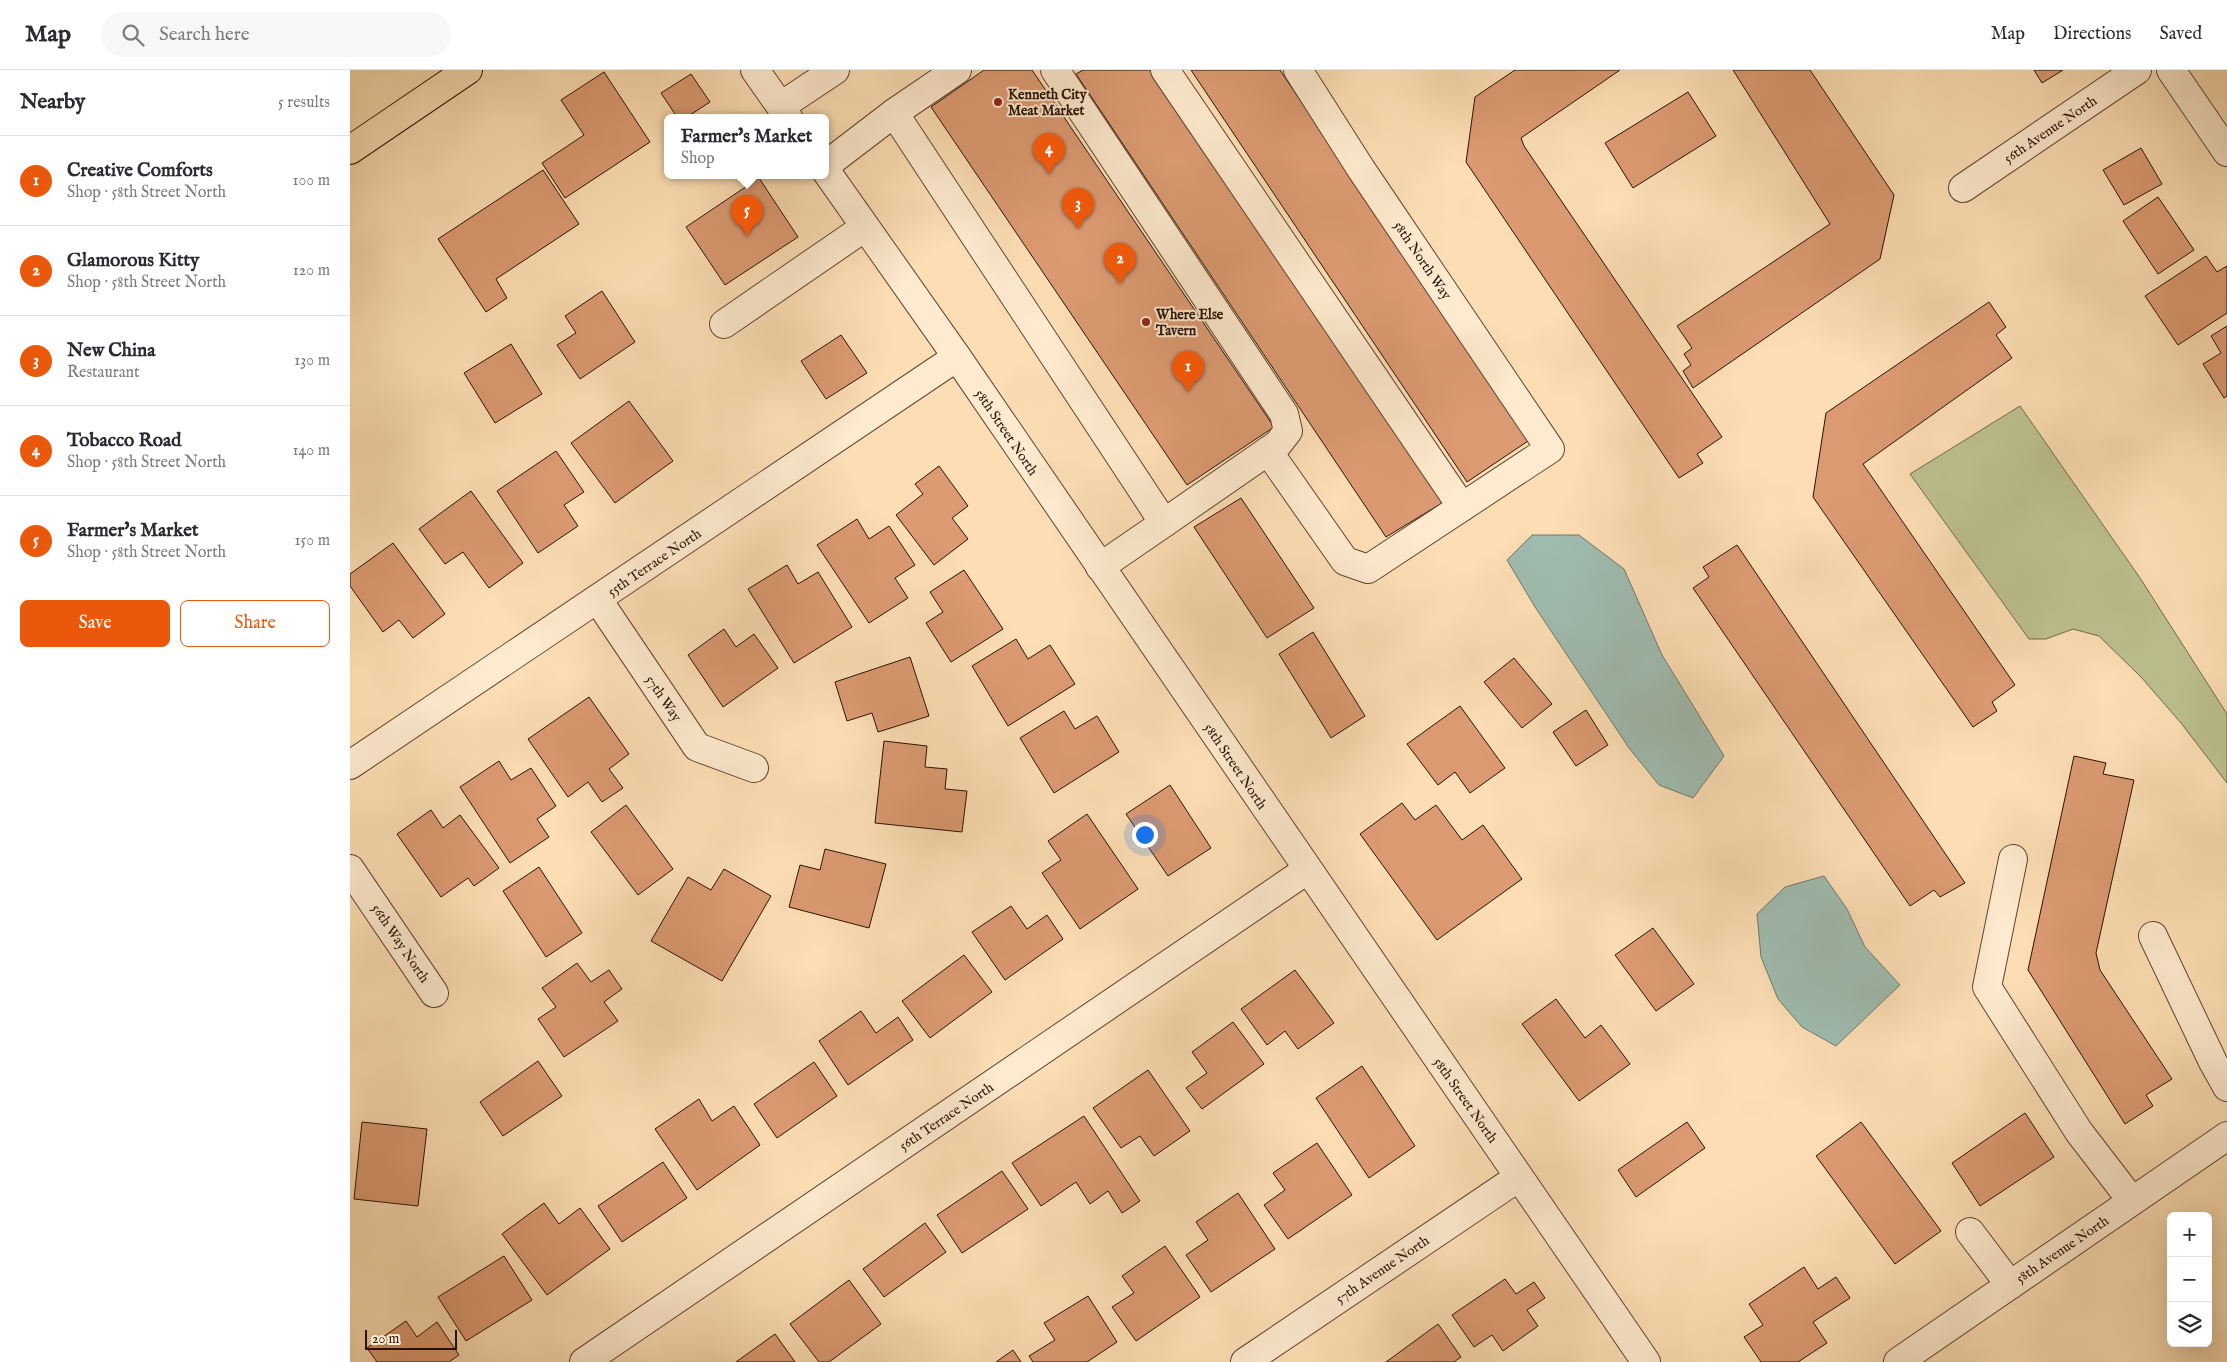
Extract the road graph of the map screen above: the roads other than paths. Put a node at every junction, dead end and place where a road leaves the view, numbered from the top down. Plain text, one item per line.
1 (468, 70) edge
2 (755, 70) edge
3 (835, 70) edge
4 (958, 70) edge
5 (1055, 70) edge
6 (1165, 70) edge
7 (1298, 70) edge
8 (2137, 70) edge
9 (2172, 70) edge
10 (784, 112) edge
11 (894, 113) junction
12 (350, 150) edge
13 (2227, 152) edge
14 (829, 163) edge
15 (829, 175) edge
16 (1963, 188) dead end
17 (865, 227) junction
18 (724, 324) dead end
19 (957, 358) junction
20 (1268, 451) junction
21 (1462, 507) junction
22 (1164, 523) junction
23 (1100, 567) junction
24 (598, 600) junction
25 (350, 765) edge
26 (754, 768) dead end
27 (2013, 859) dead end
28 (350, 869) edge
29 (1307, 870) junction
30 (2152, 936) dead end
31 (434, 993) dead end
32 (2227, 1087) edge
33 (2227, 1136) edge
34 (1519, 1177) junction
35 (2132, 1201) junction
36 (1970, 1232) dead end
37 (2010, 1285) junction
38 (584, 1362) edge
39 (1245, 1362) edge
40 (1646, 1362) edge
41 (1898, 1362) edge

1 - 12 main road
2 - 10 street
3 - 10 street
4 - 11 street
5 - 20 street
6 - 21 street
7 - 21 street, 58th North Way
8 - 16 street, 56th Avenue North
9 - 13 street
11 - 14 street
11 - 22 street
15 - 17 street, 58th Street North
17 - 18 street
17 - 19 street, 58th Street North
19 - 23 street, 58th Street North
19 - 24 street, 55th Terrace North
20 - 21 street
20 - 22 street
22 - 23 street
23 - 29 street, 58th Street North
24 - 25 street, 55th Terrace North
24 - 26 street, 57th Way
27 - 35 street
28 - 31 street, 56th Way North
29 - 34 street, 58th Street North
29 - 38 street, 56th Terrace North
30 - 32 street
33 - 35 street, 58th Avenue North
34 - 39 street, 57th Avenue North
34 - 40 street, 58th Street North
35 - 37 street, 58th Avenue North
36 - 37 street
37 - 41 street, 58th Avenue North

